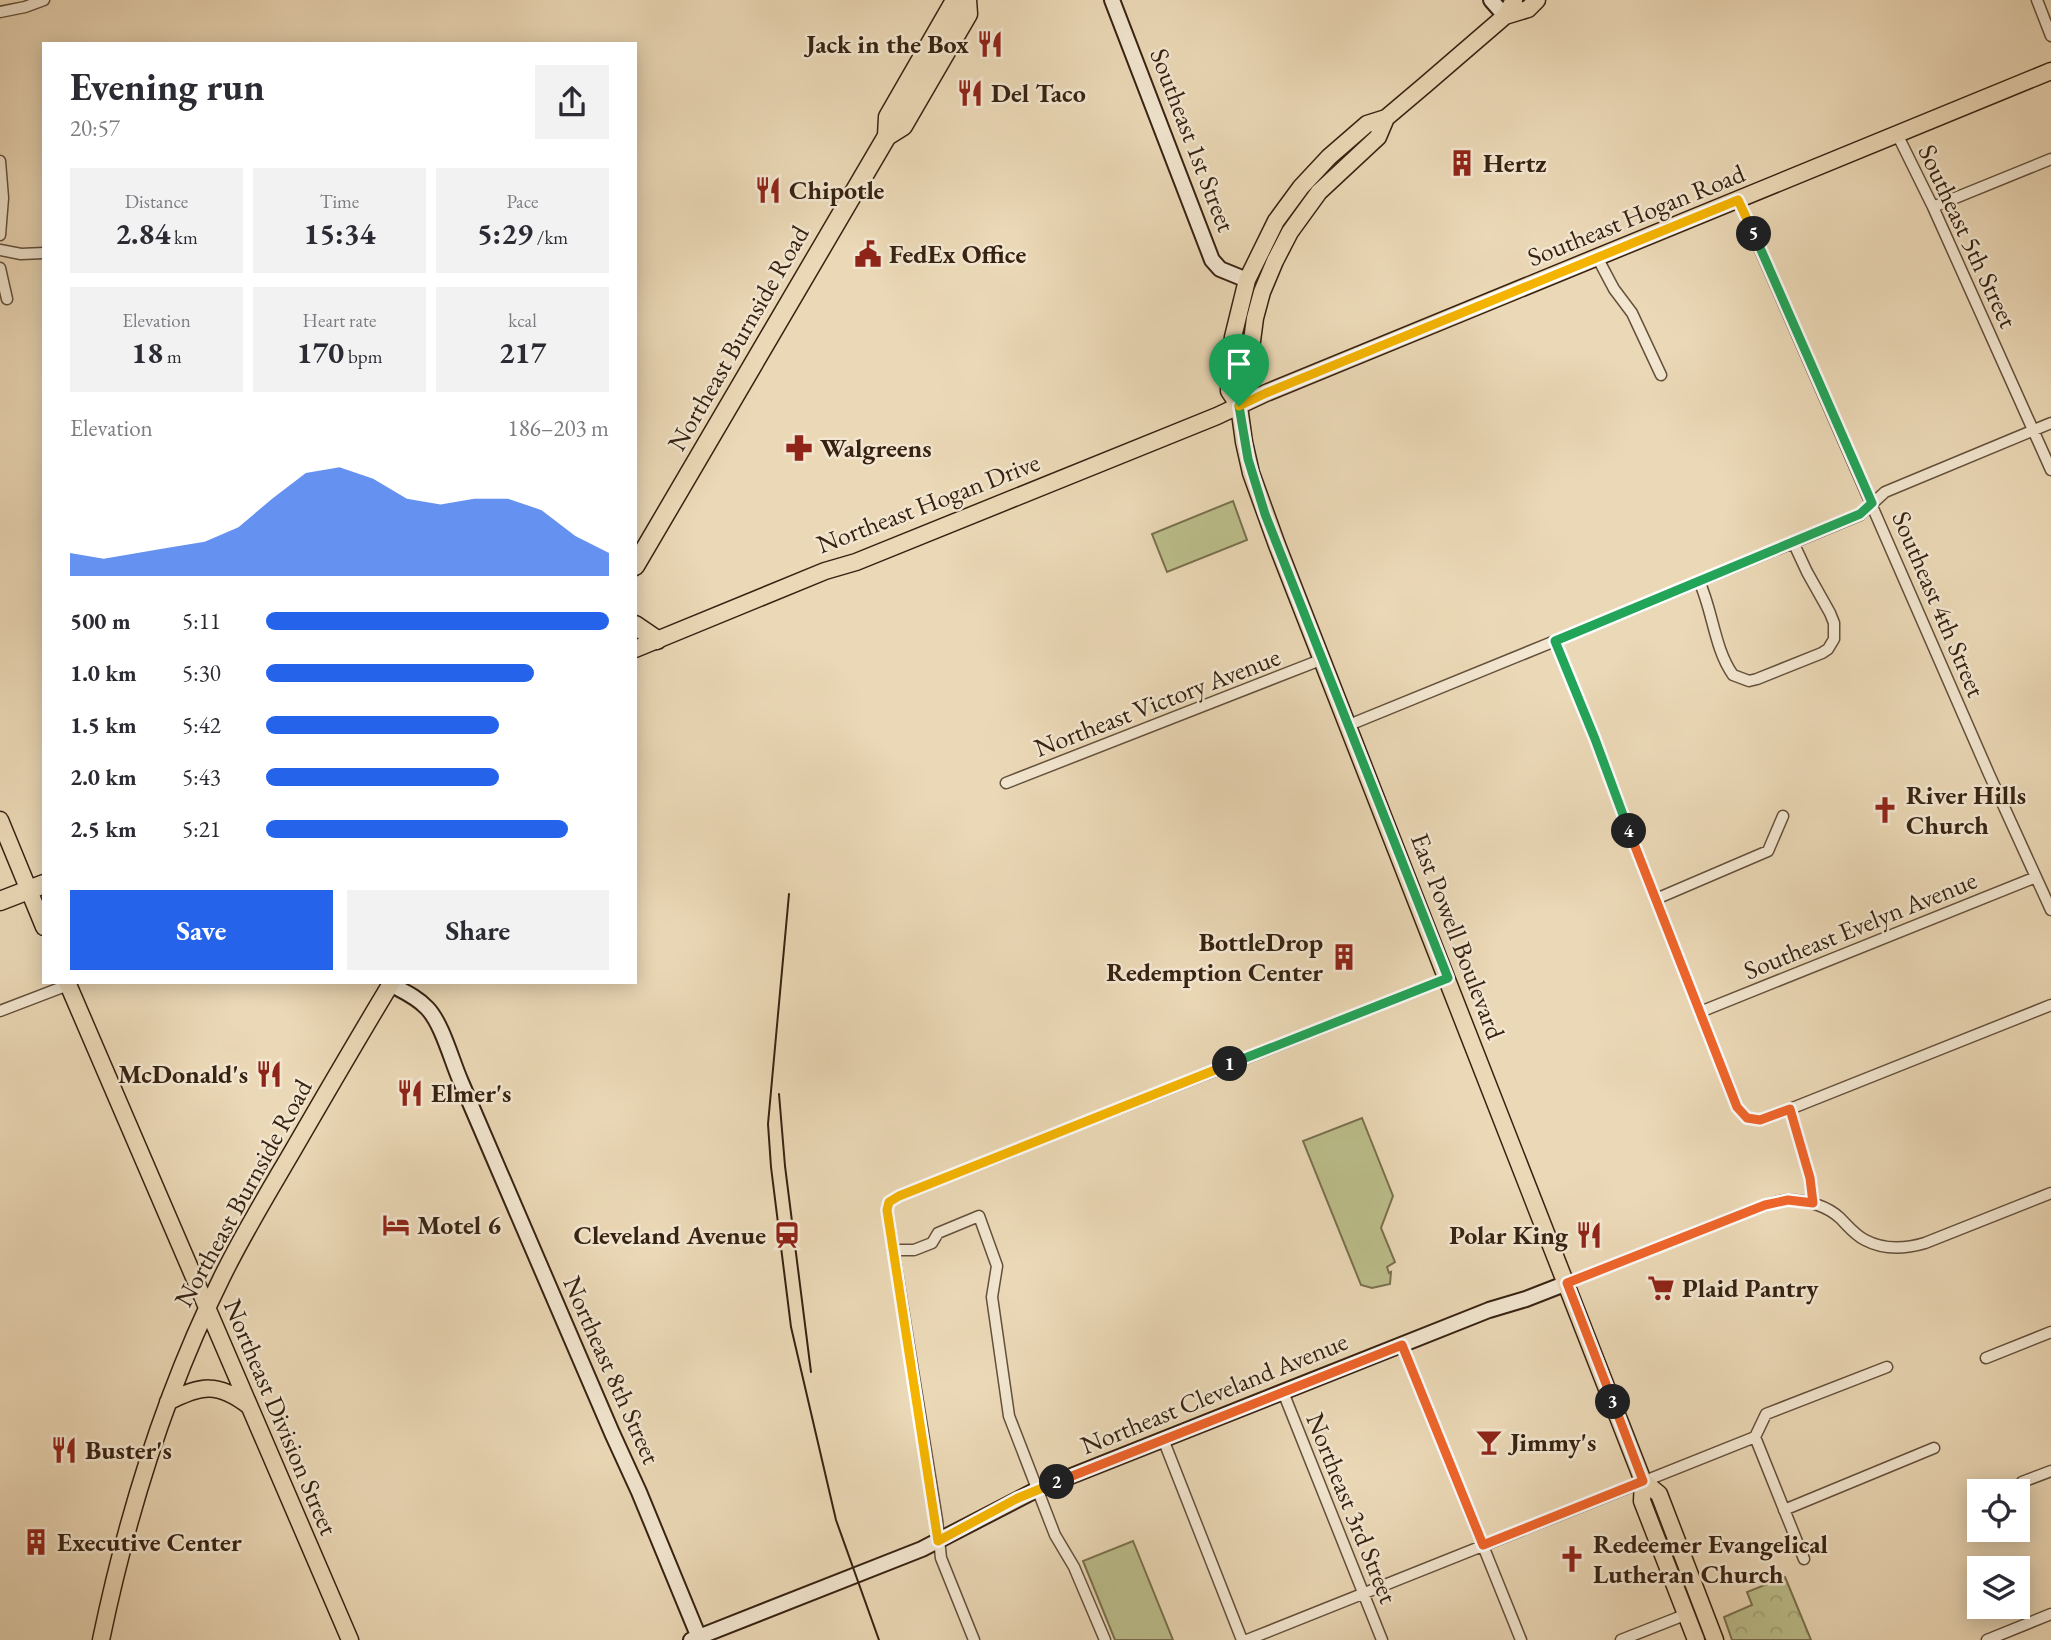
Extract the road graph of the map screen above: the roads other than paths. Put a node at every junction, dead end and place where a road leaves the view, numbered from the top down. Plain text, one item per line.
1 (44, 0) edge
2 (965, 0) edge
3 (1112, 0) edge
4 (1491, 0) edge
5 (1514, 0) edge
6 (1537, 0) edge
7 (2037, 0) edge
8 (0, 12) edge
9 (1505, 16) junction
10 (940, 26) junction
11 (2051, 36) edge
12 (2051, 71) edge
13 (918, 99) junction
14 (1386, 118) junction
15 (1897, 134) junction
16 (887, 136) junction
17 (2051, 159) edge
18 (0, 162) edge
19 (1738, 200) junction
20 (1933, 207) junction
21 (1276, 221) junction
22 (1290, 232) junction
23 (0, 235) edge
24 (0, 250) edge
25 (42, 253) edge
26 (1597, 257) junction
27 (0, 268) edge
28 (1247, 280) junction
29 (7, 299) dead end
30 (1661, 375) dead end
31 (1239, 406) junction
32 (2051, 423) edge
33 (2033, 430) junction
34 (2051, 470) edge
35 (1872, 503) junction
36 (1793, 542) junction
37 (637, 563) edge
38 (1699, 581) junction
39 (637, 626) edge
40 (657, 640) junction
41 (1555, 641) junction
42 (637, 648) edge
43 (1323, 659) junction
44 (1349, 725) junction
45 (1006, 783) dead end
46 (1783, 816) dead end
47 (0, 820) edge
48 (2036, 877) junction
49 (36, 887) edge
50 (1656, 899) junction
51 (0, 901) edge
52 (2051, 910) edge
53 (42, 917) edge
54 (1448, 978) junction
55 (65, 984) edge
56 (67, 984) edge
57 (390, 984) edge
58 (393, 984) edge
59 (2051, 1004) edge
60 (0, 1011) edge
61 (1700, 1012) junction
62 (1790, 1109) junction
63 (2051, 1193) edge
64 (1813, 1203) junction
65 (894, 1250) junction
66 (1567, 1283) junction
67 (208, 1308) junction
68 (2051, 1332) edge
69 (1402, 1345) junction
70 (1986, 1358) dead end
71 (1887, 1367) dead end
72 (1283, 1392) junction
73 (168, 1402) junction
74 (250, 1407) junction
75 (1755, 1437) junction
76 (1163, 1439) junction
77 (1934, 1448) dead end
78 (2051, 1471) edge
79 (2030, 1479) edge
80 (1643, 1481) junction
81 (1036, 1490) junction
82 (1784, 1510) junction
83 (938, 1541) junction
84 (1483, 1545) junction
85 (1804, 1559) dead end
86 (1363, 1593) junction
87 (1687, 1614) junction
88 (2051, 1614) edge
89 (2015, 1629) junction
90 (697, 1639) edge
91 (101, 1640) edge
92 (350, 1640) edge
93 (974, 1640) edge
94 (1105, 1640) edge
95 (1245, 1640) edge
96 (1382, 1640) edge
97 (1521, 1640) edge
98 (1620, 1640) edge
99 (1696, 1640) edge
100 (1706, 1640) edge
101 (1715, 1640) edge
102 (1987, 1640) edge
103 (2020, 1640) edge

1 - 8 street
2 - 10 highway, Northeast Burnside Road
2 - 13 highway, Northeast Burnside Road
3 - 28 street, Southeast 1st Street
4 - 9 street
5 - 9 main road, East Powell Boulevard
6 - 9 main road, East Powell Boulevard
7 - 11 street
9 - 14 main road, East Powell Boulevard
10 - 13 highway
10 - 16 highway, Northeast Burnside Road
12 - 15 main road, Southeast Hogan Road
13 - 16 highway, Northeast Burnside Road
14 - 21 main road, East Powell Boulevard
14 - 22 main road, East Powell Boulevard
15 - 19 main road, Southeast Hogan Road
15 - 20 street, Southeast 5th Street
16 - 37 highway, Northeast Burnside Road
17 - 20 street
18 - 23 street
19 - 26 main road, Southeast Hogan Road
19 - 35 street, Southeast 4th Street
20 - 33 street, Southeast 5th Street
21 - 22 main road
21 - 28 main road, East Powell Boulevard
22 - 31 main road, East Powell Boulevard
24 - 25 street
26 - 30 street
26 - 31 main road, Southeast Hogan Road
27 - 29 street
28 - 31 main road, East Powell Boulevard
31 - 40 main road, Northeast Hogan Drive
31 - 43 main road, East Powell Boulevard
32 - 33 street
33 - 34 street, Southeast 5th Street
33 - 35 street
35 - 36 street
35 - 48 street, Southeast 4th Street
36 - 38 street
36 - 38 street
38 - 41 street
39 - 40 highway
40 - 42 main road, Northeast Hogan Drive
41 - 44 street
41 - 50 street
43 - 44 main road, East Powell Boulevard
43 - 45 street, Northeast Victory Avenue
44 - 54 main road, East Powell Boulevard
46 - 50 street
47 - 49 main road
48 - 52 street, Southeast 4th Street
48 - 61 street, Southeast Evelyn Avenue
49 - 51 highway
49 - 53 main road
50 - 61 street
54 - 65 street
54 - 66 main road, East Powell Boulevard
55 - 60 street
56 - 67 main road, Northeast Division Street
57 - 67 main road, Northeast Burnside Road
58 - 90 street, Northeast 8th Street
59 - 62 street
61 - 62 street
62 - 64 street
63 - 64 street
64 - 66 street
65 - 81 street
65 - 83 street
66 - 69 street, Northeast Cleveland Avenue
66 - 80 main road, East Powell Boulevard
67 - 73 main road, Northeast Burnside Road
67 - 74 main road, Northeast Division Street
68 - 70 street
69 - 72 street, Northeast Cleveland Avenue
69 - 84 street
71 - 75 street
72 - 76 street, Northeast Cleveland Avenue
72 - 86 street, Northeast 3rd Street
73 - 74 main road
73 - 91 main road, Northeast Burnside Road
74 - 92 main road, Northeast Division Street
75 - 80 street
75 - 82 street
76 - 81 street, Northeast Cleveland Avenue
76 - 95 street
77 - 82 street
78 - 79 street
80 - 84 street
80 - 87 main road, East Powell Boulevard
80 - 101 main road, East Powell Boulevard
81 - 83 street, Northeast Cleveland Avenue
81 - 94 street
82 - 85 street
83 - 90 street, Northeast Cleveland Avenue
83 - 93 street
84 - 86 street
84 - 97 street
86 - 95 street
86 - 96 street, Northeast 3rd Street
87 - 98 street
87 - 99 main road, East Powell Boulevard
87 - 100 main road
88 - 89 street
89 - 102 street
89 - 103 street

